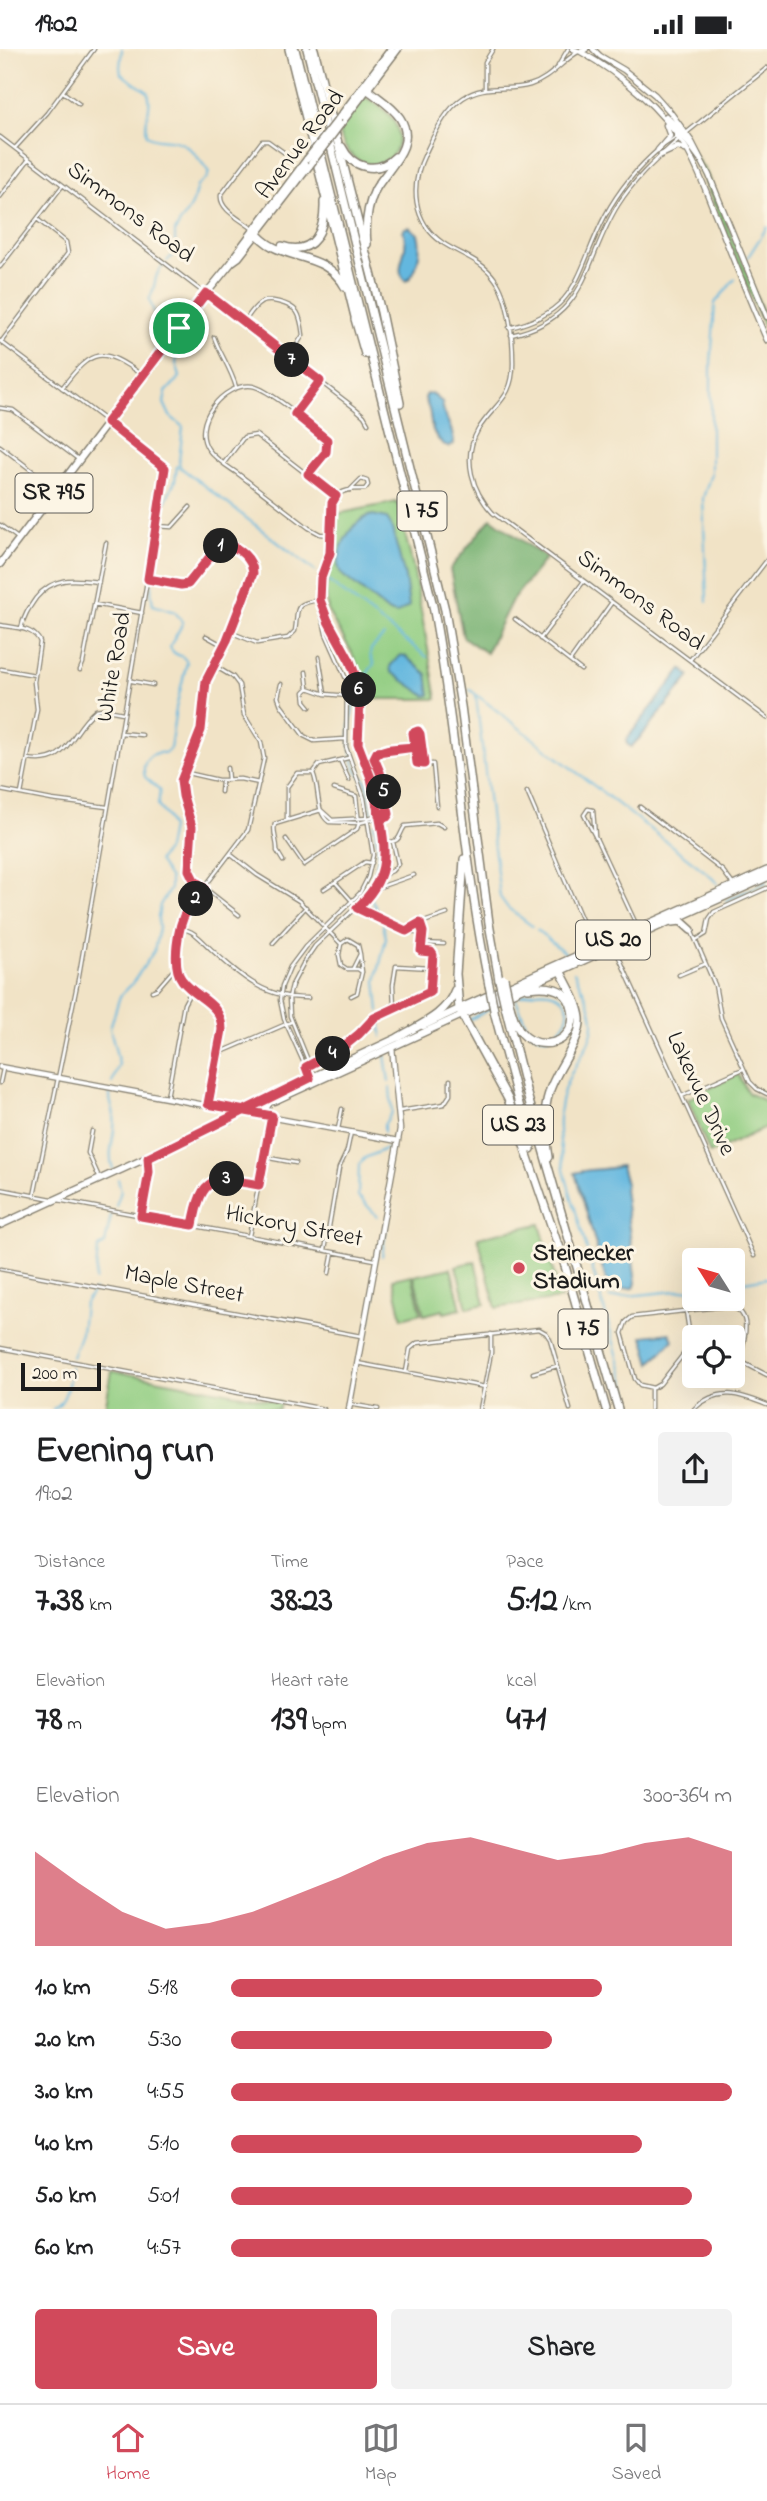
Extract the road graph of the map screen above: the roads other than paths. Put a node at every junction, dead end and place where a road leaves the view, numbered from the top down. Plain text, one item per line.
1 (94, 49) edge
2 (289, 49) edge
3 (295, 49) edge
4 (307, 49) edge
5 (314, 49) edge
6 (391, 49) edge
7 (398, 49) edge
8 (493, 49) edge
9 (570, 49) edge
10 (593, 49) edge
11 (582, 51) edge
12 (767, 68) edge
13 (552, 74) junction
14 (485, 88) junction
15 (364, 90) junction
16 (63, 92) junction
17 (79, 104) dead end
18 (658, 112) junction
19 (330, 113) junction
20 (681, 136) junction
21 (0, 137) edge
22 (15, 148) junction
23 (659, 152) junction
24 (688, 152) junction
25 (29, 159) junction
26 (293, 159) dead end
27 (323, 184) junction
28 (63, 185) junction
29 (1, 192) edge
30 (0, 197) edge
31 (37, 219) junction
32 (257, 231) junction
33 (0, 267) edge
34 (369, 269) junction
35 (206, 293) junction
36 (767, 317) edge
37 (356, 321) junction
38 (244, 322) junction
39 (509, 328) junction
40 (510, 335) junction
41 (214, 337) dead end
42 (767, 340) edge
43 (1, 342) edge
44 (289, 357) junction
45 (143, 376) junction
46 (320, 381) junction
47 (236, 387) junction
48 (62, 388) junction
49 (0, 408) edge
50 (295, 414) junction
51 (107, 422) junction
52 (368, 423) dead end
53 (388, 430) junction
54 (0, 446) edge
55 (79, 460) junction
56 (224, 463) junction
57 (412, 470) junction
58 (308, 474) junction
59 (57, 489) junction
60 (350, 490) junction
61 (336, 496) junction
62 (190, 507) dead end
63 (0, 525) edge
64 (156, 526) junction
65 (331, 535) junction
66 (19, 539) junction
67 (106, 543) dead end
68 (767, 560) edge
69 (0, 563) edge
70 (148, 579) junction
71 (584, 581) junction
72 (99, 582) junction
73 (320, 600) junction
74 (612, 603) junction
75 (94, 604) junction
76 (321, 605) junction
77 (142, 613) junction
78 (515, 619) dead end
79 (0, 625) edge
80 (21, 629) junction
81 (230, 632) junction
82 (206, 636) dead end
83 (540, 639) junction
84 (224, 646) junction
85 (319, 657) dead end
86 (690, 660) junction
87 (570, 661) junction
88 (214, 666) junction
89 (1, 669) edge
90 (80, 670) dead end
91 (581, 670) dead end
92 (306, 672) dead end
93 (354, 672) junction
94 (35, 675) junction
95 (346, 675) junction
96 (131, 681) junction
97 (281, 684) dead end
98 (153, 685) dead end
99 (308, 688) junction
100 (325, 694) junction
101 (348, 696) junction
102 (310, 707) dead end
103 (125, 713) junction
104 (767, 718) edge
105 (121, 733) junction
106 (142, 735) dead end
107 (345, 739) junction
108 (415, 747) junction
109 (348, 758) junction
110 (28, 759) junction
111 (340, 760) junction
112 (424, 764) junction
113 (227, 768) dead end
114 (183, 772) junction
115 (313, 773) junction
116 (228, 780) junction
117 (349, 780) dead end
118 (222, 781) junction
119 (259, 783) junction
120 (334, 789) dead end
121 (0, 790) edge
122 (221, 792) dead end
123 (527, 792) dead end
124 (21, 794) junction
125 (437, 806) dead end
126 (107, 807) junction
127 (640, 807) dead end
128 (321, 810) junction
129 (379, 817) junction
130 (287, 820) junction
131 (368, 820) junction
132 (359, 821) junction
133 (444, 827) dead end
134 (595, 836) junction
135 (465, 837) junction
136 (286, 839) dead end
137 (384, 842) junction
138 (393, 842) junction
139 (230, 854) junction
140 (283, 861) dead end
141 (372, 863) junction
142 (767, 873) edge
143 (414, 875) dead end
144 (381, 876) junction
145 (335, 882) junction
146 (204, 888) junction
147 (737, 888) junction
148 (767, 888) edge
149 (324, 889) dead end
150 (374, 889) junction
151 (352, 903) junction
152 (306, 907) junction
153 (357, 908) junction
154 (683, 912) junction
155 (446, 914) dead end
156 (239, 915) dead end
157 (420, 923) junction
158 (324, 926) junction
159 (656, 927) junction
160 (181, 929) junction
161 (638, 929) junction
162 (691, 930) junction
163 (406, 931) junction
164 (329, 932) junction
165 (423, 935) junction
166 (696, 941) junction
167 (273, 943) dead end
168 (422, 943) junction
169 (341, 944) junction
170 (444, 944) dead end
171 (614, 946) junction
172 (595, 949) junction
173 (360, 954) junction
174 (706, 963) junction
175 (176, 967) junction
176 (353, 968) junction
177 (432, 969) junction
178 (557, 969) junction
179 (362, 972) junction
180 (679, 975) dead end
181 (457, 982) junction
182 (524, 987) junction
183 (192, 989) junction
184 (152, 992) dead end
185 (281, 996) junction
186 (351, 996) dead end
187 (289, 997) junction
188 (308, 998) dead end
189 (569, 998) junction
190 (508, 1006) junction
191 (394, 1007) junction
192 (461, 1012) junction
193 (292, 1021) junction
194 (432, 1023) junction
195 (286, 1024) junction
196 (398, 1038) junction
197 (392, 1047) junction
198 (217, 1054) junction
199 (308, 1066) junction
200 (2, 1067) edge
201 (744, 1069) junction
202 (59, 1077) junction
203 (314, 1080) junction
204 (450, 1080) dead end
205 (0, 1083) edge
206 (767, 1094) edge
207 (167, 1097) junction
208 (682, 1097) junction
209 (208, 1104) junction
210 (268, 1104) junction
211 (230, 1108) junction
212 (341, 1109) dead end
213 (247, 1111) junction
214 (400, 1111) junction
215 (270, 1116) junction
216 (230, 1119) junction
217 (338, 1129) junction
218 (92, 1131) dead end
219 (351, 1132) junction
220 (398, 1140) junction
221 (264, 1157) junction
222 (148, 1158) junction
223 (296, 1163) dead end
224 (100, 1180) junction
225 (553, 1182) junction
226 (259, 1185) junction
227 (0, 1189) edge
228 (34, 1196) junction
229 (57, 1200) junction
230 (141, 1216) junction
231 (0, 1225) edge
232 (193, 1225) junction
233 (249, 1236) junction
234 (559, 1248) junction
235 (325, 1250) junction
236 (333, 1252) junction
237 (754, 1256) dead end
238 (376, 1260) junction
239 (0, 1269) edge
240 (329, 1273) dead end
241 (687, 1311) joint
242 (739, 1311) edge
243 (688, 1325) edge
244 (745, 1330) edge
245 (491, 1334) junction
246 (361, 1336) junction
247 (0, 1348) edge
248 (682, 1357) edge
249 (357, 1363) junction
250 (745, 1364) edge
251 (557, 1366) junction
252 (406, 1372) junction
253 (533, 1373) dead end
254 (767, 1375) edge
255 (485, 1387) junction
256 (651, 1388) junction
257 (767, 1405) edge
258 (349, 1406) edge
259 (324, 1409) edge
260 (378, 1409) edge
261 (481, 1409) edge
262 (570, 1409) edge
263 (606, 1409) edge
264 (618, 1409) edge
265 (651, 1409) edge
266 (694, 1409) edge

1 - 16 street
2 - 27 highway
3 - 53 highway, I 75
4 - 57 highway, I 75
5 - 19 highway
6 - 15 main road, Avenue Road / SR 795
7 - 15 main road, Avenue Road / SR 795
8 - 14 street
9 - 11 street
9 - 13 street
10 - 20 street
11 - 13 street
11 - 18 street
12 - 20 street
13 - 14 street
14 - 39 street
15 - 19 highway
15 - 32 main road, Avenue Road / SR 795, bridge
15 - 34 highway
16 - 17 street
16 - 22 street
18 - 20 street
18 - 23 street
19 - 34 highway
20 - 23 street
20 - 24 street
20 - 36 street
21 - 22 street, Simmons Road
22 - 25 street, Simmons Road
23 - 24 street
23 - 39 street
23 - 40 street
24 - 42 street
25 - 28 street, Simmons Road
25 - 29 street
26 - 32 street
27 - 32 highway
27 - 37 highway
28 - 31 street
28 - 35 street, Simmons Road
29 - 30 street
31 - 33 street
31 - 43 street
32 - 35 main road, Avenue Road / SR 795
32 - 37 highway
34 - 57 highway
35 - 38 street, Simmons Road
35 - 45 main road, Avenue Road / SR 795
37 - 53 highway
38 - 44 street, Simmons Road
38 - 44 street
39 - 40 street
40 - 71 street, Simmons Road
41 - 47 street
43 - 48 street, White Road
44 - 46 street, Simmons Road
45 - 48 street
45 - 51 main road, Avenue Road / SR 795
46 - 50 street
46 - 52 street, Simmons Road
47 - 50 street
47 - 56 street
48 - 51 street, White Road
49 - 55 street
50 - 58 street
51 - 55 main road, Avenue Road / SR 795
51 - 64 street, White Road
53 - 135 highway, I 75
54 - 59 street
55 - 59 main road, Avenue Road / SR 795
56 - 58 street
56 - 65 street
57 - 190 highway, I 75, bridge
58 - 61 street
59 - 66 main road, Avenue Road / SR 795
60 - 60 street
60 - 61 street
61 - 65 street
62 - 64 street
63 - 66 street
64 - 70 street, White Road
65 - 73 street
66 - 69 main road, Avenue Road / SR 795
67 - 72 street
68 - 86 street
70 - 77 street, White Road
70 - 81 street
71 - 74 street, Simmons Road
71 - 83 street
72 - 75 street
72 - 80 street
73 - 76 street
73 - 81 street
74 - 86 street, Simmons Road
74 - 87 street
75 - 77 street
75 - 90 street
76 - 93 street
76 - 95 street
77 - 96 street, White Road
78 - 83 street
79 - 80 street
80 - 94 street
81 - 84 street
82 - 84 street
83 - 87 street
84 - 88 street
85 - 100 street
86 - 104 street, Simmons Road
87 - 91 street
88 - 114 street
88 - 119 street
89 - 94 street
92 - 99 street
93 - 95 street
93 - 129 street
94 - 110 street
95 - 101 street
96 - 98 street
96 - 103 street, White Road
97 - 107 street
99 - 100 street
99 - 102 street
100 - 101 street
101 - 107 street
103 - 105 street, White Road
103 - 110 street
105 - 106 street
105 - 126 street, White Road
107 - 109 street
108 - 112 street
108 - 112 street
108 - 129 street
109 - 111 street
109 - 131 street
110 - 124 street
111 - 115 street
111 - 117 street
112 - 125 street
113 - 116 street
114 - 118 street
114 - 146 street
115 - 128 street
115 - 130 street
116 - 118 street
116 - 119 street
118 - 122 street
119 - 139 street
120 - 132 street
121 - 124 street
123 - 172 street
124 - 126 street
126 - 202 street, White Road
127 - 147 street
128 - 130 street
128 - 132 street
129 - 131 street
129 - 137 street
130 - 140 street
131 - 132 street
131 - 141 street
132 - 136 street
133 - 138 street
134 - 134 street
134 - 161 street
135 - 181 highway
135 - 234 highway, I 75, bridge
137 - 138 street
137 - 144 street
138 - 144 street
139 - 146 street
139 - 152 street
141 - 145 street
141 - 151 street
142 - 147 highway, US 20
143 - 150 street
144 - 150 street
145 - 149 street
145 - 151 street
146 - 156 street
146 - 160 street
147 - 154 highway, US 20
148 - 166 street
150 - 153 street
151 - 153 street
151 - 158 street
152 - 158 street
152 - 167 street
153 - 163 street
153 - 164 street
154 - 159 highway, US 20
154 - 161 highway, US 20
154 - 162 street
155 - 157 street
157 - 163 street
157 - 165 street
158 - 164 street
158 - 185 street
159 - 162 highway
159 - 171 highway, US 20
160 - 175 street
160 - 185 street
161 - 172 highway, US 20
162 - 166 street
163 - 165 street
164 - 169 street
164 - 187 street
165 - 168 street
166 - 174 street
168 - 170 street
168 - 177 street
169 - 173 street
169 - 176 street
171 - 178 highway, US 20
171 - 208 street, Lakevue Drive
172 - 178 highway, US 20
173 - 176 street
173 - 179 street
174 - 180 street
174 - 201 street
175 - 183 street
175 - 184 street
176 - 179 street
177 - 191 street
177 - 191 street
178 - 182 highway, US 20
178 - 189 highway
178 - 192 highway, US 20
178 - 225 highway, US 23
179 - 186 street
181 - 192 highway
181 - 196 highway
182 - 189 highway
182 - 192 highway, US 20
183 - 198 street
183 - 207 street
185 - 187 street
185 - 195 street
187 - 188 street
187 - 193 street
189 - 190 highway
190 - 225 highway, I 75
191 - 199 street
192 - 194 main road, US 20
192 - 197 main road, US 20
192 - 234 highway, US 23
193 - 195 street
193 - 199 street
194 - 196 main road, US 20
194 - 197 main road
195 - 198 street
195 - 199 street
196 - 203 main road, US 20
197 - 203 main road, US 20
197 - 214 street
198 - 209 street
199 - 203 street
200 - 202 street
200 - 205 street
201 - 206 street
201 - 208 street
202 - 207 street
202 - 228 street, White Road
203 - 210 main road, US 20
203 - 213 main road, US 20
204 - 214 street
207 - 209 street
208 - 237 street, Lakevue Drive
209 - 211 street
210 - 213 main road, US 20
210 - 215 main road
211 - 213 street
211 - 216 main road
212 - 217 street
213 - 215 street
213 - 216 main road, US 20
214 - 220 street
215 - 217 street
215 - 221 street
216 - 222 main road, US 20
217 - 219 street
218 - 224 street
219 - 220 street
219 - 235 street
220 - 238 street
221 - 223 street
221 - 226 street
222 - 224 main road, US 20
222 - 230 street
224 - 229 main road, US 20
225 - 264 highway, I 75
226 - 232 street
226 - 233 street
227 - 228 street, Hickory Street
228 - 229 street, Hickory Street
229 - 230 street, Hickory Street
229 - 231 main road, US 20
230 - 232 street, Hickory Street
232 - 233 street, Hickory Street
233 - 235 street, Hickory Street
234 - 263 highway, I 75
235 - 236 street, Hickory Street
236 - 238 street, Hickory Street
236 - 240 street
238 - 246 street
239 - 246 street, Maple Street
241 - 243 street
241 - 256 street
242 - 244 street
245 - 251 street
245 - 252 street
245 - 255 street
246 - 249 street
247 - 259 street
248 - 256 street
249 - 252 street
249 - 258 street
250 - 254 street
251 - 253 street
251 - 262 street
252 - 255 street
255 - 261 street
256 - 265 street
257 - 266 street
258 - 260 street

